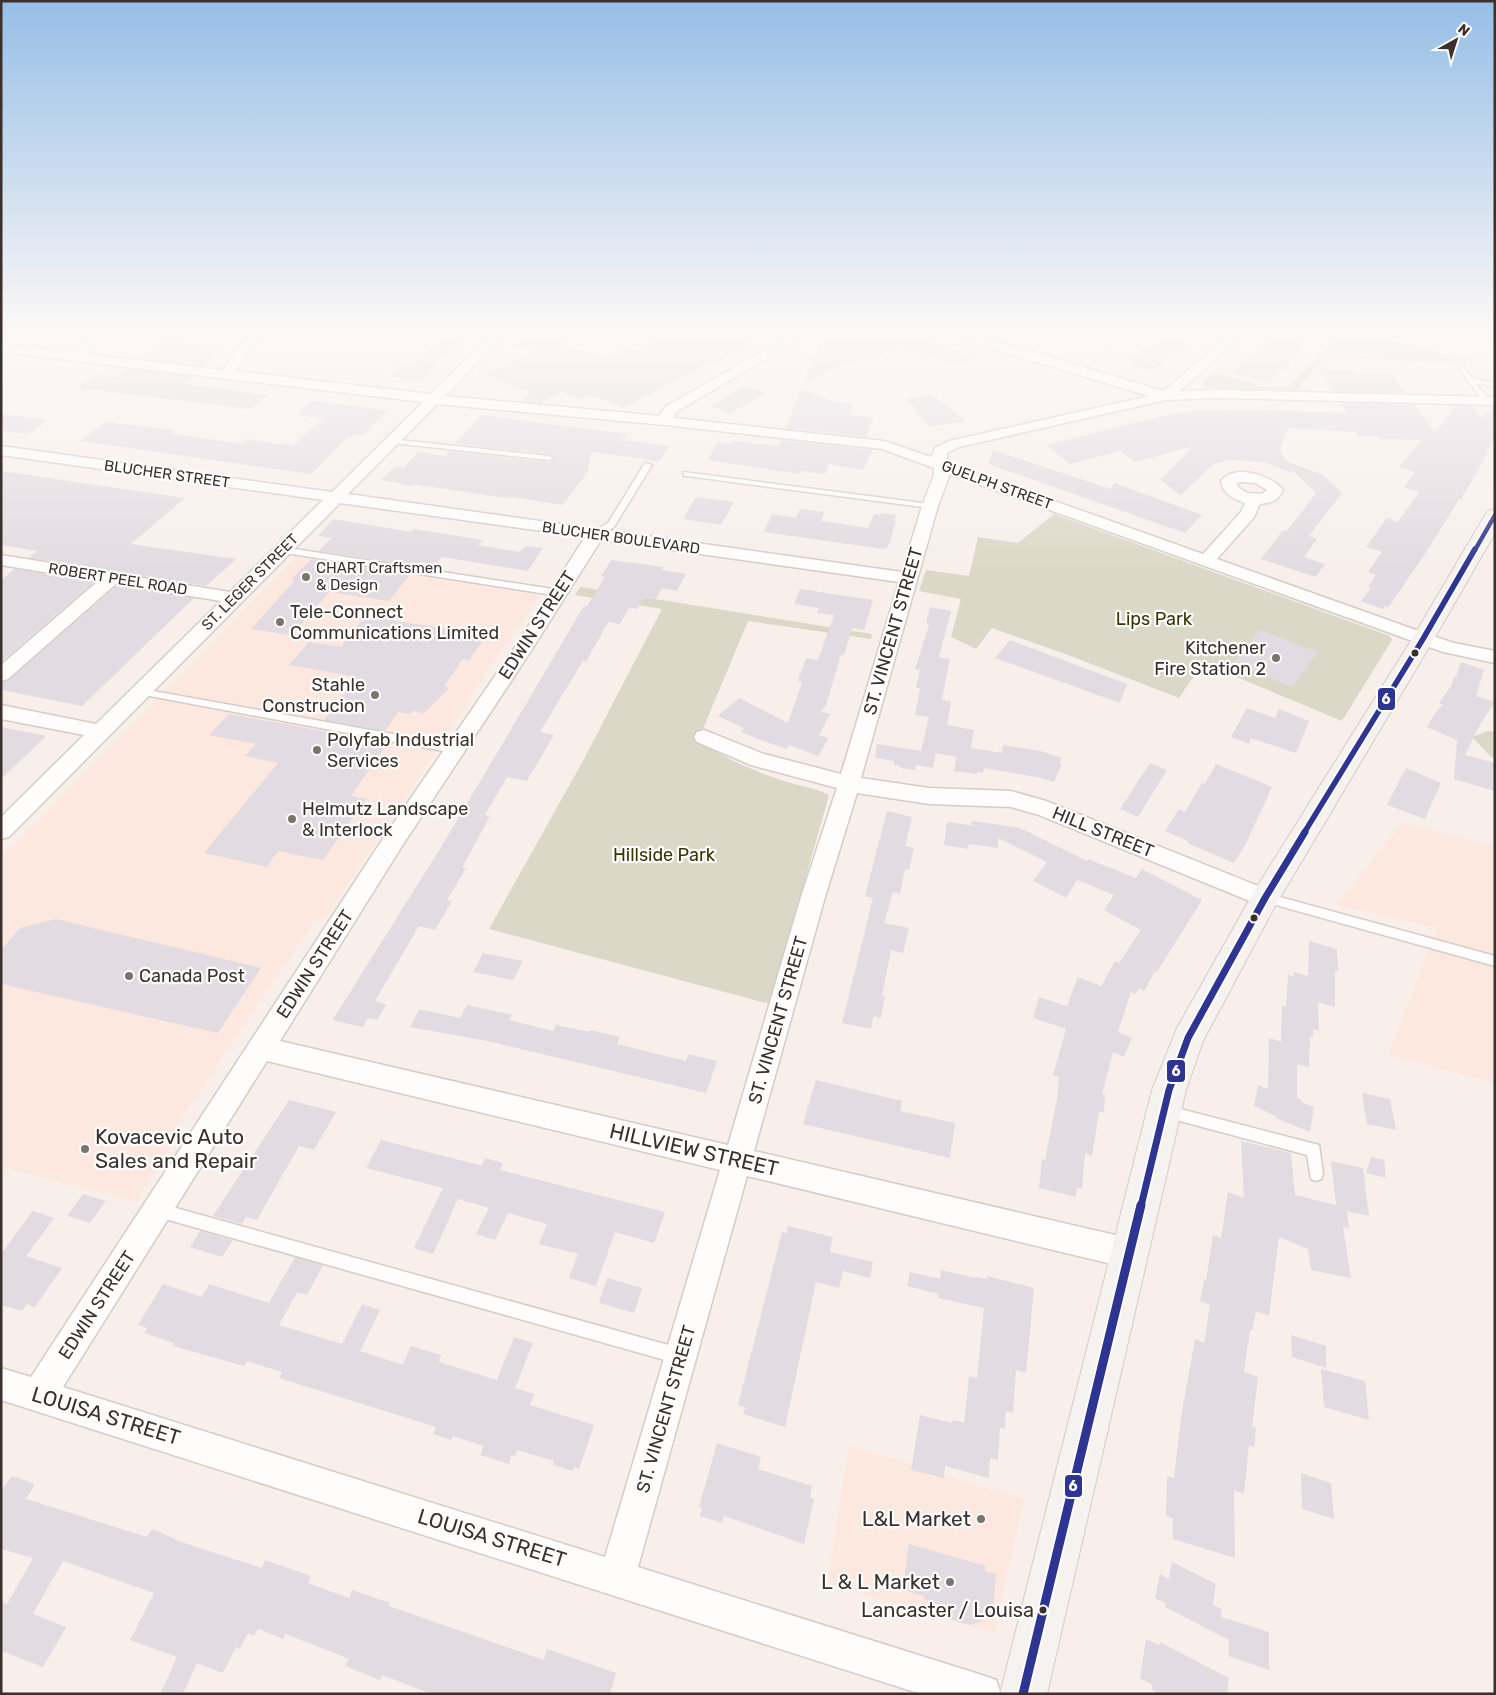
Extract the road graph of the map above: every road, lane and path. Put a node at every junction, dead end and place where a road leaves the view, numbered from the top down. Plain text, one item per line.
1 (420, 413) edge
2 (582, 413) edge
3 (669, 413) edge
4 (1090, 413) edge
5 (665, 421) junction
6 (392, 441) junction
7 (1, 450) edge
8 (549, 458) dead end
9 (940, 464) junction
10 (648, 466) dead end
11 (687, 474) dead end
12 (332, 498) junction
13 (1254, 500) dead end
14 (930, 506) junction
15 (1495, 515) edge
16 (595, 535) junction
17 (282, 550) junction
18 (1206, 561) junction
19 (6, 564) edge
20 (112, 578) junction
21 (909, 578) junction
22 (560, 593) junction
23 (234, 598) junction
24 (1422, 639) junction
25 (1495, 657) edge
26 (1, 675) edge
27 (142, 692) junction
28 (1, 712) edge
29 (102, 732) junction
30 (704, 737) dead end
31 (454, 749) junction
32 (849, 784) junction
33 (1, 831) edge
34 (1265, 898) junction
35 (1495, 961) edge
36 (260, 1048) junction
37 (1164, 1110) junction
38 (738, 1160) junction
39 (1316, 1174) dead end
40 (158, 1210) junction
41 (1128, 1253) junction
42 (681, 1357) junction
43 (1, 1384) edge
44 (39, 1395) junction
45 (618, 1578) junction
46 (982, 1694) edge
47 (1023, 1694) edge

1 - 6 street, ST. LEGER STREET
2 - 5 street, GUELPH STREET
3 - 5 street
4 - 9 street
5 - 9 street, GUELPH STREET
6 - 8 lane
6 - 12 street, ST. LEGER STREET
7 - 12 street, BLUCHER STREET
9 - 14 street, ST. VINCENT STREET
9 - 18 street, GUELPH STREET
10 - 16 lane
11 - 14 lane
12 - 16 street, BLUCHER BOULEVARD
12 - 17 street, ST. LEGER STREET
13 - 18 street
14 - 21 street, ST. VINCENT STREET
15 - 24 main road
16 - 21 street, BLUCHER BOULEVARD
16 - 22 street, EDWIN STREET
17 - 22 lane
17 - 23 street, ST. LEGER STREET
18 - 24 street, GUELPH STREET
19 - 20 street, ROBERT PEEL ROAD
20 - 23 street, ROBERT PEEL ROAD
20 - 26 street
21 - 32 street, ST. VINCENT STREET
22 - 31 street, EDWIN STREET
23 - 27 street, ST. LEGER STREET
24 - 25 street, GUELPH STREET
24 - 34 main road
27 - 29 street, ST. LEGER STREET
27 - 31 lane
28 - 29 street
29 - 33 street, ST. LEGER STREET
30 - 32 street, HILL STREET
31 - 36 street, EDWIN STREET
32 - 34 street, HILL STREET
32 - 38 street, ST. VINCENT STREET
34 - 35 lane, HILL STREET
34 - 37 main road
36 - 38 street, HILLVIEW STREET
36 - 40 street, EDWIN STREET
37 - 39 lane
37 - 41 main road
38 - 41 street, HILLVIEW STREET
38 - 42 street, ST. VINCENT STREET
40 - 42 lane
40 - 44 street, EDWIN STREET
41 - 47 main road
42 - 45 street, ST. VINCENT STREET
43 - 44 street, LOUISA STREET
44 - 45 street, LOUISA STREET
45 - 46 street, LOUISA STREET

